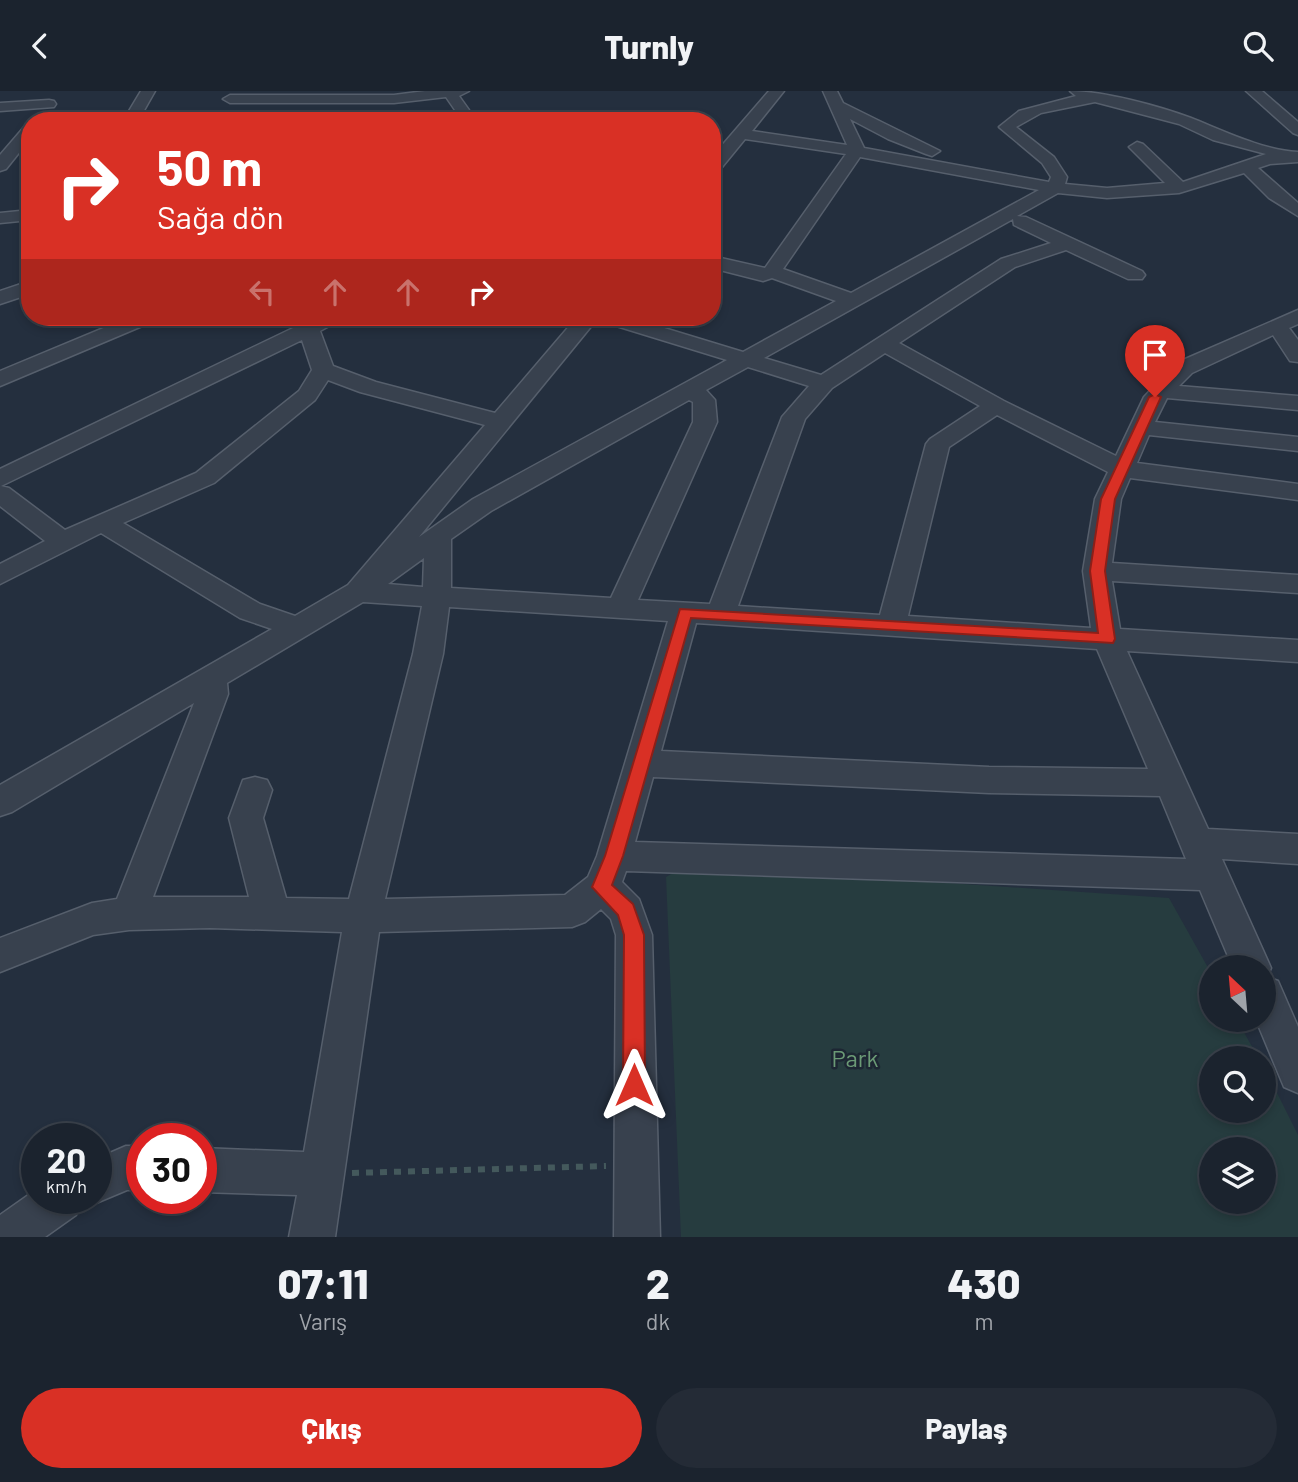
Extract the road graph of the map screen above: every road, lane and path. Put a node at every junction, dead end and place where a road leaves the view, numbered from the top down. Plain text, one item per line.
1 (148, 91) edge
2 (450, 91) edge
3 (462, 91) edge
4 (777, 91) edge
5 (1074, 91) edge
6 (1253, 91) edge
7 (1037, 96) dead end
8 (1096, 97) junction
9 (53, 98) edge
10 (833, 98) edge
11 (299, 99) edge
12 (230, 100) edge
13 (336, 100) edge
14 (1060, 105) junction
15 (0, 107) edge
16 (135, 112) edge
17 (462, 112) edge
18 (1297, 128) edge
19 (740, 134) junction
20 (21, 139) edge
21 (1137, 146) dead end
22 (857, 150) junction
23 (721, 157) edge
24 (1296, 157) edge
25 (3, 160) edge
26 (1247, 166) junction
27 (1005, 178) junction
28 (1263, 182) junction
29 (1187, 186) junction
30 (1055, 188) junction
31 (1107, 193) junction
32 (1298, 211) edge
33 (21, 216) edge
34 (0, 218) edge
35 (1020, 221) junction
36 (1068, 243) junction
37 (721, 265) edge
38 (772, 272) junction
39 (1135, 275) dead end
40 (21, 290) edge
41 (0, 298) edge
42 (853, 300) junction
43 (1288, 321) edge
44 (126, 326) edge
45 (309, 326) edge
46 (319, 326) edge
47 (580, 326) edge
48 (637, 326) edge
49 (885, 344) junction
50 (1298, 356) edge
51 (754, 361) junction
52 (323, 370) junction
53 (0, 379) edge
54 (824, 383) junction
55 (1161, 391) junction
56 (684, 396) junction
57 (1298, 403) edge
58 (996, 406) junction
59 (500, 422) junction
60 (1142, 427) junction
61 (1298, 444) edge
62 (1122, 469) junction
63 (0, 479) edge
64 (1298, 492) edge
65 (0, 494) edge
66 (102, 522) junction
67 (438, 536) junction
68 (64, 542) junction
69 (1097, 571) junction
70 (0, 575) edge
71 (1298, 583) edge
72 (358, 592) junction
73 (438, 597) junction
74 (620, 608) junction
75 (685, 613) junction
76 (720, 615) junction
77 (891, 626) junction
78 (298, 628) junction
79 (1107, 639) junction
80 (1298, 651) edge
81 (212, 678) junction
82 (639, 763) junction
83 (1170, 783) junction
84 (255, 790) dead end
85 (0, 801) edge
86 (1197, 843) junction
87 (1298, 849) edge
88 (608, 871) junction
89 (1211, 875) junction
90 (129, 914) junction
91 (272, 914) junction
92 (363, 916) junction
93 (0, 955) edge
94 (1246, 955) edge
95 (1276, 1022) edge
96 (1298, 1073) edge
97 (635, 1165) junction
98 (217, 1171) edge
99 (324, 1174) junction
100 (39, 1214) edge
101 (8, 1237) edge
102 (312, 1237) edge
103 (637, 1237) edge

1 - 16 street
2 - 3 street
2 - 13 street
2 - 17 street
4 - 19 street
5 - 8 street
6 - 18 street
7 - 14 street
8 - 14 street
8 - 24 street
9 - 15 street
10 - 22 street
10 - 27 street
11 - 12 street
11 - 13 street
14 - 30 street
19 - 22 street
19 - 23 street
20 - 25 street
21 - 29 street
22 - 27 street
22 - 38 street
24 - 26 street
26 - 28 street
26 - 29 street
27 - 30 street
28 - 29 street
28 - 32 street
29 - 31 street
30 - 31 street
30 - 42 street
31 - 35 street
33 - 34 street
35 - 36 street
35 - 51 street
36 - 39 street
36 - 49 street
37 - 38 street
38 - 42 street
40 - 41 street
42 - 51 street
43 - 50 street
43 - 55 street
44 - 53 street
45 - 63 street
46 - 52 street
47 - 59 street
48 - 51 street
49 - 54 street
49 - 58 street
51 - 54 street
51 - 56 street
52 - 59 street
52 - 66 street
54 - 76 street
55 - 57 street
55 - 60 street
56 - 67 street
56 - 74 street
58 - 62 street
58 - 77 street
59 - 72 street
60 - 61 street
60 - 62 street
62 - 64 street
62 - 69 street
65 - 68 street
66 - 68 street
66 - 78 street
67 - 72 street
67 - 73 street
68 - 70 street
69 - 71 street
69 - 79 street
72 - 73 street
72 - 78 street
73 - 74 street
73 - 92 street
74 - 75 street
75 - 76 street
75 - 82 street
76 - 77 street
77 - 79 street
78 - 81 street
79 - 80 street
79 - 83 street
81 - 85 street
81 - 90 street
82 - 83 street
82 - 88 street
83 - 86 street
84 - 91 street
86 - 87 street
86 - 89 street
88 - 89 street
88 - 92 street
88 - 97 street
89 - 94 street
90 - 91 street
90 - 93 street
91 - 92 street
92 - 99 street
95 - 96 street
97 - 99 path
97 - 103 street
98 - 99 street
99 - 102 street
100 - 101 street

